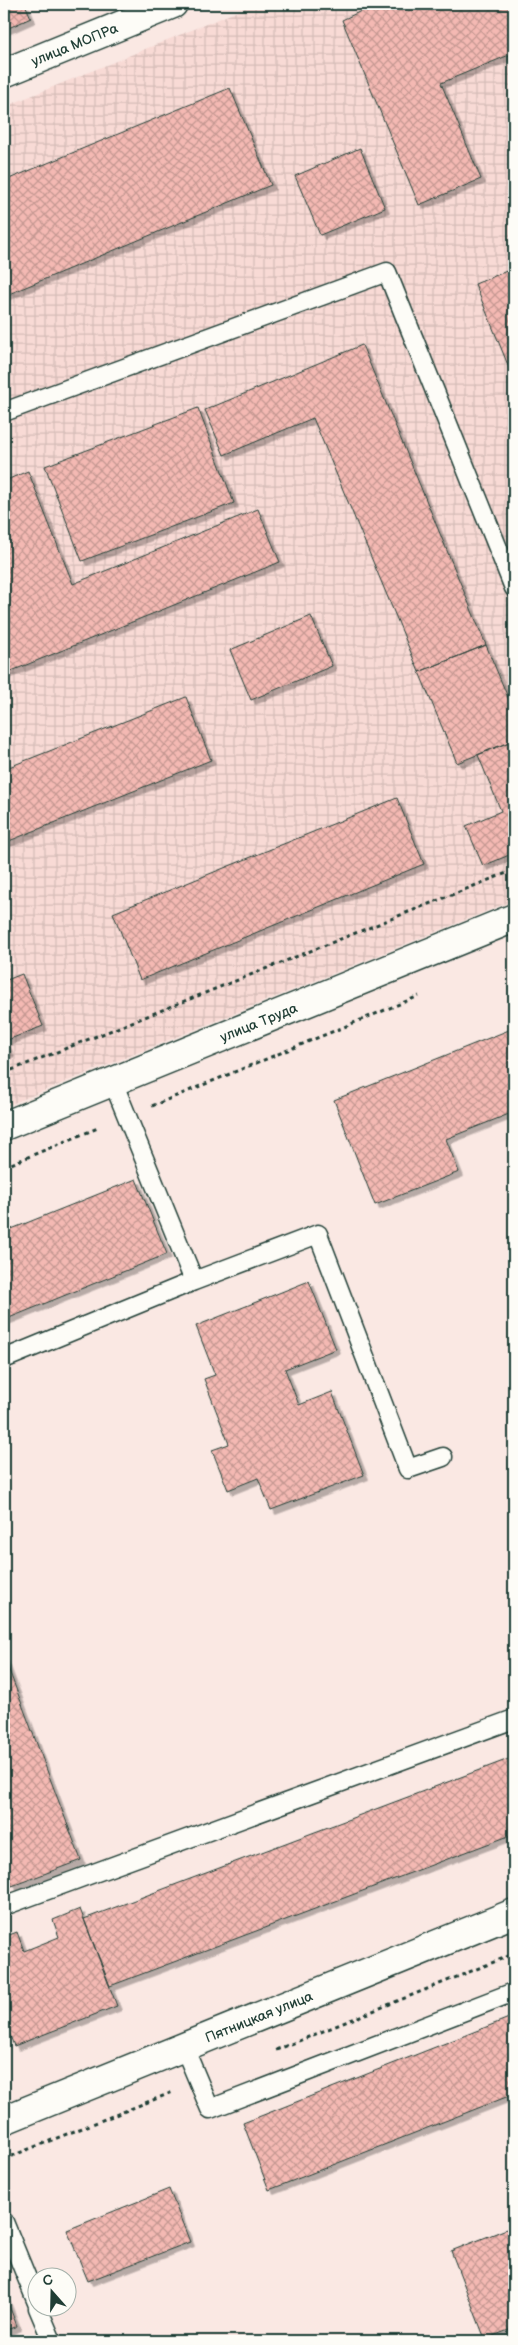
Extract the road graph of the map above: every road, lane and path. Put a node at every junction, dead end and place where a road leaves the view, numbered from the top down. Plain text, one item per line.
1 (173, 4) edge
2 (4, 73) edge
3 (4, 412) edge
4 (514, 588) edge
5 (514, 870) edge
6 (514, 918) edge
7 (422, 995) dead end
8 (4, 1073) edge
9 (113, 1082) junction
10 (127, 1116) junction
11 (4, 1126) edge
12 (4, 1167) edge
13 (194, 1281) junction
14 (4, 1359) edge
15 (443, 1457) dead end
16 (514, 1719) edge
17 (4, 1906) edge
18 (514, 1914) edge
19 (514, 1992) edge
20 (184, 2047) junction
21 (4, 2120) edge
22 (4, 2222) edge
23 (28, 2281) edge
24 (43, 2318) edge
25 (52, 2341) edge

1 - 2 street, улица МОПРа
3 - 4 lane
5 - 8 path
6 - 9 street, улица Труда
7 - 10 path
9 - 10 lane
9 - 11 street, улица Труда
10 - 12 path
10 - 13 lane
13 - 14 lane
13 - 15 lane
16 - 17 lane
18 - 20 street, Пятницкая улица
19 - 20 lane
20 - 21 street, Пятницкая улица
22 - 23 lane
24 - 25 lane

